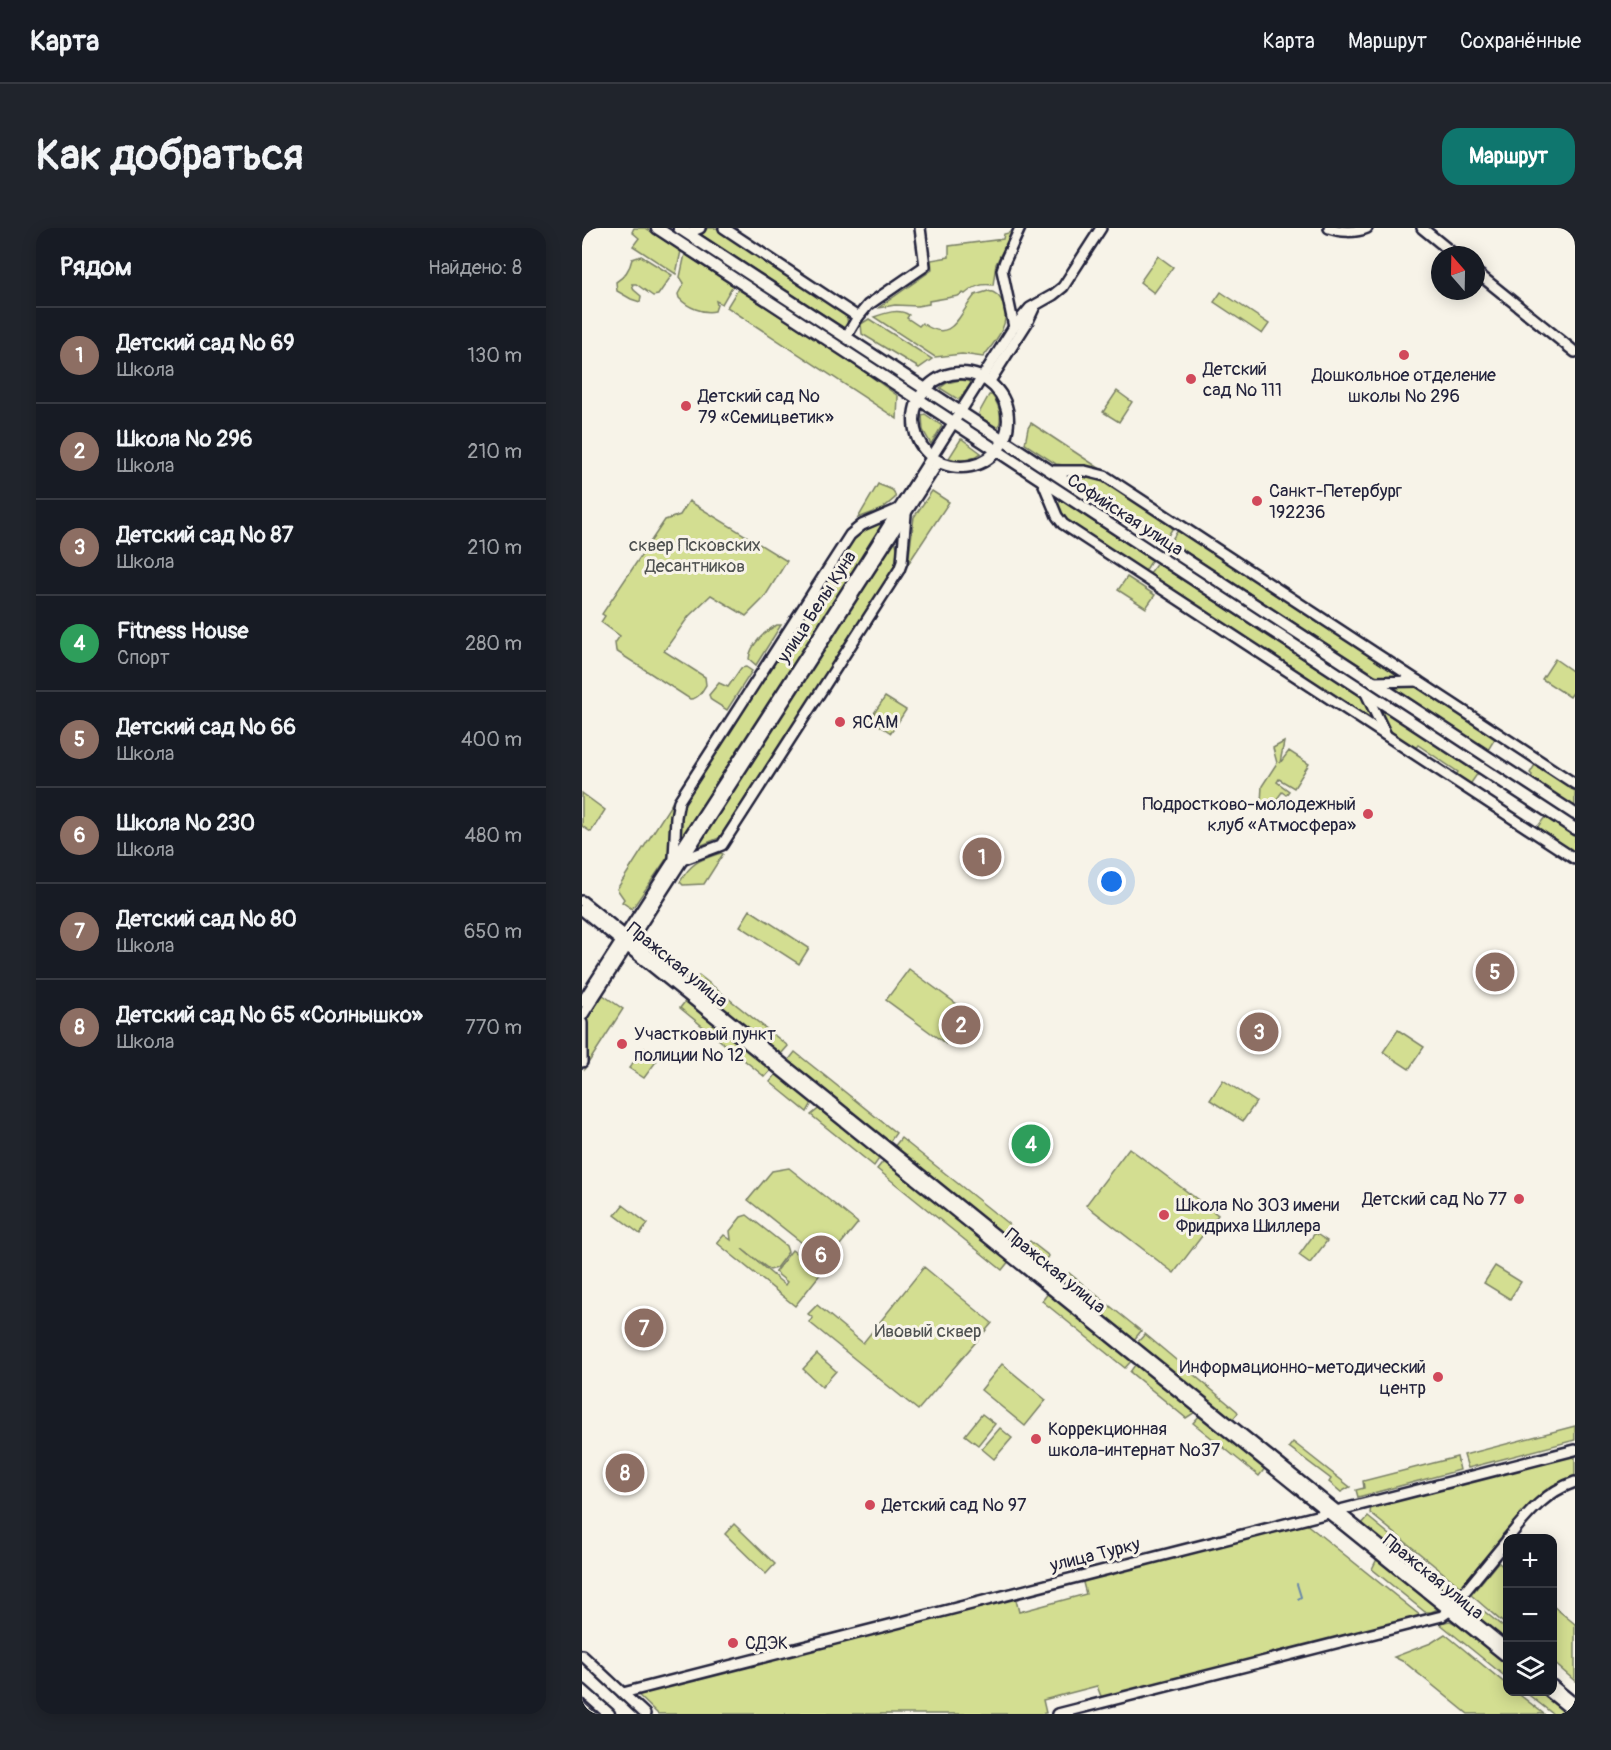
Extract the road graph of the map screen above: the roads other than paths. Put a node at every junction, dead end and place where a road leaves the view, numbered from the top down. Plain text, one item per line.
1 (657, 228) edge
2 (700, 228) edge
3 (724, 228) edge
4 (920, 228) edge
5 (1020, 228) edge
6 (1101, 228) edge
7 (1329, 228) edge
8 (1367, 228) edge
9 (1422, 228) edge
10 (683, 231) edge
11 (1444, 246) edge
12 (1485, 279) edge
13 (1009, 303) junction
14 (1033, 307) junction
15 (858, 317) junction
16 (1014, 327) junction
17 (846, 337) junction
18 (1575, 352) edge
19 (986, 379) junction
20 (925, 389) junction
21 (918, 399) junction
22 (960, 412) junction
23 (953, 423) junction
24 (1004, 441) junction
25 (998, 451) junction
26 (934, 461) junction
27 (1051, 471) junction
28 (1042, 480) junction
29 (903, 510) junction
30 (1320, 648) junction
31 (1313, 657) junction
32 (1418, 681) junction
33 (1373, 682) junction
34 (1365, 692) junction
35 (1386, 736) junction
36 (1575, 784) edge
37 (1575, 814) edge
38 (1575, 829) edge
39 (678, 859) junction
40 (1575, 859) edge
41 (582, 901) edge
42 (582, 910) edge
43 (626, 941) junction
44 (582, 1002) edge
45 (582, 1016) edge
46 (582, 1023) edge
47 (582, 1062) edge
48 (1575, 1450) edge
49 (1575, 1482) edge
50 (1332, 1512) junction
51 (1512, 1534) edge
52 (1503, 1545) edge
53 (1452, 1608) junction
54 (1503, 1645) edge
55 (1503, 1654) edge
56 (582, 1655) edge
57 (582, 1689) edge
58 (1557, 1689) edge
59 (623, 1693) junction
60 (1554, 1696) edge
61 (1575, 1704) edge
62 (1575, 1713) edge
63 (609, 1714) edge
64 (645, 1714) edge
65 (1057, 1714) edge

1 - 21 main road, Софийская улица
2 - 10 street
3 - 15 street
4 - 15 street
5 - 13 street
6 - 14 street
7 - 8 street
9 - 11 street
10 - 17 main road, Софийская улица
12 - 18 street
13 - 14 street
13 - 16 street
14 - 16 street, улица Белы Куна
14 - 19 street, улица Белы Куна
15 - 17 street
16 - 19 street, улица Белы Куна
17 - 20 main road, Софийская улица
19 - 20 main road
19 - 22 street, улица Белы Куна
19 - 24 main road
20 - 21 main road
20 - 22 main road, Софийская улица
21 - 23 main road, Софийская улица
21 - 26 main road
22 - 23 street, улица Белы Куна
22 - 24 main road, Софийская улица
23 - 25 main road, Софийская улица
23 - 26 street, улица Белы Куна
24 - 25 main road
24 - 27 main road, Софийская улица
25 - 26 main road
25 - 28 main road, Софийская улица
26 - 29 street, улица Белы Куна
27 - 30 main road, Софийская улица
27 - 32 street
28 - 31 main road, Софийская улица
28 - 35 street
29 - 39 street, улица Белы Куна
29 - 39 street
29 - 39 street
30 - 31 main road
30 - 33 main road, Софийская улица
31 - 34 main road, Софийская улица
32 - 33 street
32 - 36 street
33 - 37 main road, Софийская улица
34 - 35 street
34 - 38 main road, Софийская улица
35 - 40 street
39 - 43 street, улица Белы Куна
41 - 43 street, Пражская улица
42 - 43 street, Пражская улица
43 - 44 street, улица Белы Куна
43 - 45 street, улица Белы Куна
43 - 50 street, Пражская улица
46 - 47 street
48 - 50 street, улица Турку
49 - 51 street
50 - 53 street, Пражская улица
50 - 59 street, улица Турку
52 - 53 street
53 - 54 street, Пражская улица
53 - 55 street, Пражская улица
53 - 65 street
56 - 59 street
57 - 63 main road
58 - 61 street
59 - 64 street
60 - 62 street

